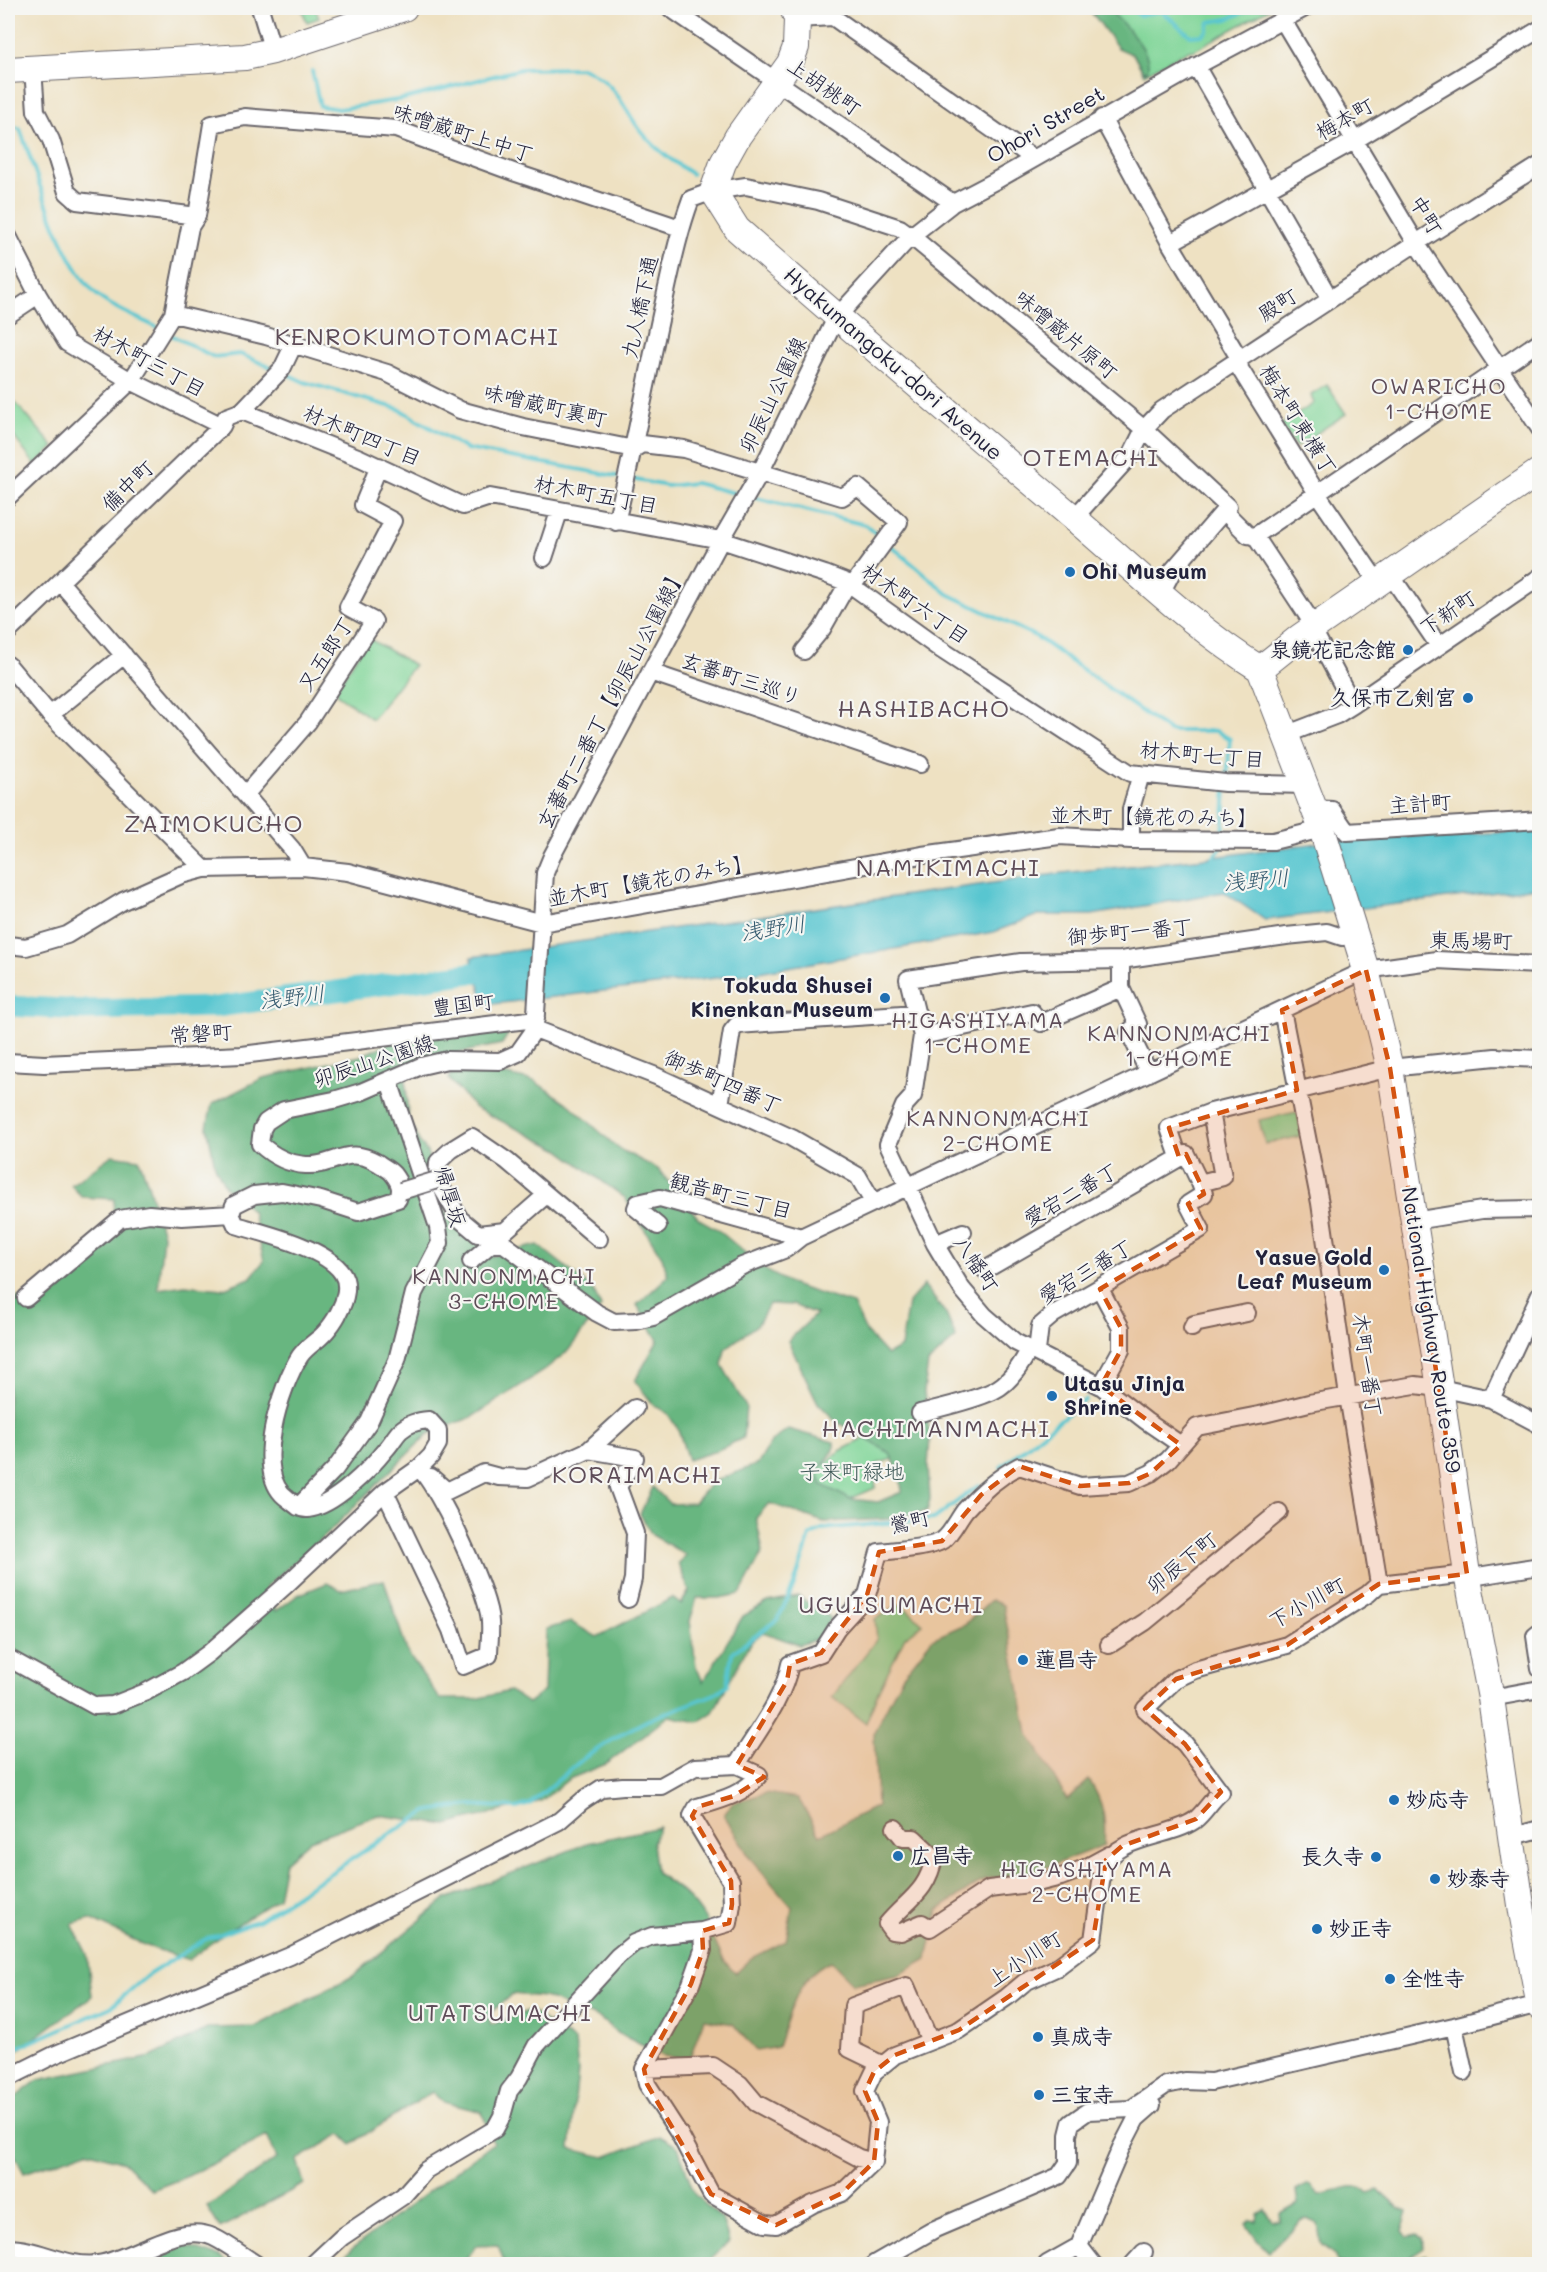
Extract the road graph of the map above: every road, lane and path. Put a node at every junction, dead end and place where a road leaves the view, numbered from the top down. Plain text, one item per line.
1 (260, 8) edge
2 (404, 8) edge
3 (670, 8) edge
4 (1305, 8) edge
5 (795, 13) edge
6 (1282, 20) junction
7 (1539, 29) edge
8 (273, 51) junction
9 (1196, 66) junction
10 (33, 68) junction
11 (8, 70) edge
12 (776, 81) junction
13 (1102, 118) junction
14 (1354, 141) junction
15 (1033, 158) junction
16 (1539, 165) edge
17 (1265, 189) junction
18 (713, 191) junction
19 (953, 203) junction
20 (197, 216) junction
21 (680, 228) junction
22 (8, 236) edge
23 (910, 236) junction
24 (1170, 243) junction
25 (1416, 243) junction
26 (38, 296) junction
27 (1330, 299) junction
28 (173, 314) junction
29 (8, 315) edge
30 (836, 318) junction
31 (1539, 340) edge
32 (294, 346) junction
33 (1239, 358) junction
34 (1500, 368) junction
35 (131, 381) junction
36 (242, 411) junction
37 (222, 426) junction
38 (1144, 429) junction
39 (1539, 429) edge
40 (634, 449) junction
41 (379, 466) junction
42 (761, 471) junction
43 (1539, 471) edge
44 (1318, 495) junction
45 (746, 496) joint
46 (8, 497) edge
47 (463, 506) joint
48 (1224, 511) junction
49 (559, 512) junction
50 (1074, 518) junction
51 (616, 522) junction
52 (1255, 536) junction
53 (721, 540) junction
54 (544, 558) dead end
55 (1539, 577) edge
56 (1384, 579) junction
57 (60, 582) junction
58 (850, 584) junction
59 (1161, 593) junction
60 (1313, 628) junction
61 (8, 632) edge
62 (1439, 646) junction
63 (804, 651) dead end
64 (124, 655) junction
65 (8, 665) edge
66 (1260, 669) junction
67 (650, 672) junction
68 (1008, 694) joint
69 (1353, 705) junction
70 (50, 716) junction
71 (1285, 735) junction
72 (920, 764) dead end
73 (1141, 774) junction
74 (1306, 785) junction
75 (244, 795) junction
76 (1539, 819) edge
77 (1324, 822) junction
78 (1131, 840) junction
79 (303, 867) junction
80 (204, 869) junction
81 (541, 929) junction
82 (1353, 931) junction
83 (8, 945) edge
84 (1121, 960) junction
85 (1539, 965) edge
86 (1366, 970) junction
87 (1121, 988) junction
88 (1282, 1010) junction
89 (917, 1013) junction
90 (536, 1019) junction
91 (922, 1036) junction
92 (397, 1037) joint
93 (1539, 1059) edge
94 (8, 1062) edge
95 (1390, 1068) junction
96 (1149, 1073) junction
97 (389, 1081) junction
98 (1297, 1090) junction
99 (720, 1105) junction
100 (1211, 1112) junction
101 (1179, 1157) junction
102 (437, 1180) junction
103 (1200, 1183) junction
104 (908, 1185) junction
105 (401, 1191) junction
106 (546, 1195) junction
107 (873, 1202) junction
108 (1539, 1209) edge
109 (231, 1214) junction
110 (1414, 1221) junction
111 (658, 1226) dead end
112 (963, 1232) dead end
113 (801, 1237) junction
114 (599, 1239) dead end
115 (935, 1244) junction
116 (471, 1261) dead end
117 (985, 1270) dead end
118 (1100, 1289) junction
119 (1539, 1294) edge
120 (26, 1298) dead end
121 (1247, 1313) dead end
122 (1192, 1328) dead end
123 (1033, 1350) junction
124 (1101, 1386) junction
125 (1440, 1388) junction
126 (1348, 1396) junction
127 (1491, 1400) junction
128 (635, 1408) dead end
129 (920, 1413) dead end
130 (1539, 1425) edge
131 (1181, 1445) junction
132 (589, 1450) junction
133 (420, 1469) junction
134 (384, 1492) junction
135 (298, 1507) junction
136 (1279, 1512) dead end
137 (1539, 1566) edge
138 (1467, 1574) junction
139 (1379, 1584) junction
140 (628, 1599) dead end
141 (1539, 1632) edge
142 (1109, 1645) dead end
143 (8, 1658) edge
144 (1539, 1669) edge
145 (1539, 1689) edge
146 (1491, 1698) junction
147 (737, 1765) junction
148 (895, 1828) dead end
149 (1539, 1829) edge
150 (1510, 1837) junction
151 (1122, 1846) junction
152 (1532, 1919) edge
153 (702, 1931) junction
154 (1539, 2005) edge
155 (1454, 2026) junction
156 (930, 2041) junction
157 (883, 2065) junction
158 (644, 2069) junction
159 (1464, 2072) dead end
160 (8, 2078) edge
161 (1211, 2082) junction
162 (874, 2162) junction
163 (1079, 2246) junction
164 (8, 2248) edge
165 (256, 2265) edge
166 (313, 2265) edge
167 (874, 2265) edge
168 (1047, 2265) edge
169 (1093, 2265) edge

1 - 8 street
2 - 8 highway
3 - 12 street, 上胡桃町
4 - 6 street, Ohori Street
5 - 12 highway
5 - 15 street
6 - 9 street, Ohori Street
6 - 14 street, 中町
7 - 14 street, 梅本町
8 - 10 highway
9 - 13 street, Ohori Street
9 - 17 street
10 - 11 highway
10 - 20 street
12 - 18 highway
12 - 19 street, 上胡桃町
13 - 15 street, Ohori Street
13 - 24 street, 梅本町東横丁
14 - 17 street, 梅本町
14 - 25 street, 中町
15 - 19 street, Ohori Street
16 - 25 street, 殿町
17 - 24 street, 梅本町
17 - 27 street
18 - 21 street, 九人橋下通
18 - 23 street, 味噌蔵片原町
18 - 30 highway, Hyakumangoku-dori Avenue
19 - 23 street, Ohori Street
20 - 21 street, 味噌蔵町上中丁
20 - 28 street
21 - 40 street, 九人橋下通
22 - 26 street, 材木町三丁目
23 - 30 street, Ohori Street
23 - 38 street, 味噌蔵片原町
24 - 33 street, 梅本町東横丁
25 - 27 street, 殿町
25 - 34 street, 中町
26 - 29 street
26 - 35 street, 材木町三丁目
27 - 33 street, 殿町
28 - 32 street, 味噌蔵町裏町
28 - 35 street
30 - 42 street, 卯辰山公園線
30 - 50 highway, Hyakumangoku-dori Avenue
31 - 34 street
32 - 36 street, 備中町
32 - 40 street, 味噌蔵町裏町
33 - 38 street, 殿町
33 - 44 street, 梅本町東横丁
34 - 39 street, 中町
34 - 44 street
35 - 37 street, 材木町三丁目
35 - 46 street
36 - 37 street, 備中町
36 - 41 street, 材木町四丁目
37 - 57 street, 備中町
38 - 48 street, 味噌蔵片原町
38 - 50 street, 殿町
40 - 42 street, 味噌蔵町裏町
40 - 51 street, 九人橋下通
41 - 47 street, 材木町四丁目
41 - 75 street, 又五郎丁
42 - 45 street, 卯辰山公園線
42 - 58 street, 味噌蔵町裏町
43 - 56 highway
44 - 52 street
44 - 56 street, 梅本町東横丁
45 - 53 street, 玄蕃町二番丁【卯辰山公園線】
47 - 49 street, 材木町五丁目
48 - 52 street, 味噌蔵片原町
48 - 59 street
49 - 51 street, 材木町五丁目
49 - 54 street
50 - 59 highway, Hyakumangoku-dori Avenue
51 - 53 street, 材木町五丁目
52 - 60 street, 味噌蔵片原町
53 - 58 street, 材木町六丁目
53 - 67 street, 玄蕃町二番丁【卯辰山公園線】
55 - 62 street, 下新町
56 - 60 highway
56 - 62 street, 梅本町東横丁
57 - 61 street, 備中町
57 - 64 street
58 - 63 street
58 - 68 street, 材木町六丁目
59 - 66 highway, Hyakumangoku-dori Avenue
60 - 66 highway
60 - 69 street, 味噌蔵片原町
62 - 69 street, 下新町
64 - 70 street
64 - 75 street
65 - 70 street
66 - 71 highway, National Highway Route 359
67 - 72 street, 玄蕃町三巡り
67 - 81 street, 玄蕃町二番丁【卯辰山公園線】
68 - 73 street, 材木町七丁目
69 - 71 street, 下新町
70 - 80 street
71 - 74 highway, National Highway Route 359
73 - 74 street, 材木町七丁目
73 - 78 street
74 - 77 highway, National Highway Route 359
75 - 79 street
76 - 77 street, 主計町
77 - 78 street, 並木町【鏡花のみち】
77 - 82 highway, National Highway Route 359
78 - 81 street, 並木町【鏡花のみち】
79 - 80 street, 並木町【鏡花のみち】
79 - 81 street, 並木町【鏡花のみち】
80 - 83 street, 並木町【鏡花のみち】
81 - 90 street, 玄蕃町二番丁【卯辰山公園線】
82 - 84 street, 御歩町一番丁
82 - 86 highway, National Highway Route 359
84 - 87 street
84 - 89 street, 御歩町一番丁
85 - 86 street, 東馬場町
86 - 88 street, 東馬場町
86 - 95 highway, National Highway Route 359
87 - 91 street
87 - 96 street
88 - 96 street, 東馬場町
88 - 98 street, 木町一番丁
89 - 91 street
89 - 99 street
90 - 92 street, 豊国町
90 - 97 street, 卯辰山公園線
90 - 99 street, 御歩町四番丁
91 - 104 street, 八幡町
92 - 94 street, 常磐町
93 - 95 street
95 - 98 street
95 - 110 highway, National Highway Route 359
96 - 104 street, 観音町三丁目
97 - 105 street, 卯辰山公園線
97 - 135 street, 帰厚坂
98 - 100 street
98 - 126 street, 木町一番丁
99 - 107 street, 御歩町四番丁
100 - 101 street
100 - 103 street
101 - 103 street
101 - 117 street, 愛宕二番丁
102 - 105 street, bridge
102 - 106 street
102 - 106 street
103 - 118 street, 愛宕三番丁
104 - 107 street, 観音町三丁目
104 - 115 street, 八幡町
105 - 109 street
106 - 114 street
107 - 113 street, 観音町三丁目
108 - 110 street
109 - 120 street
109 - 135 street
110 - 125 highway, National Highway Route 359
111 - 113 street, 観音町三丁目
112 - 115 street
113 - 116 street
115 - 123 street, 八幡町
118 - 123 street, 愛宕三番丁
118 - 124 street
119 - 127 street
121 - 122 street
123 - 124 street, 八幡町
123 - 129 street, 愛宕三番丁
124 - 131 street, 八幡町
125 - 126 street
125 - 127 street
125 - 138 highway, National Highway Route 359
126 - 131 street
126 - 139 street, 木町一番丁
127 - 130 street
128 - 132 street
131 - 147 street, 鶯町
132 - 133 street
132 - 140 street
133 - 134 street
133 - 134 street
133 - 135 street
134 - 143 street
136 - 142 street, 卯辰下町
137 - 138 street, 下小川町
138 - 139 street, 下小川町
138 - 146 highway, National Highway Route 359
139 - 151 street, 下小川町
141 - 144 street
145 - 146 street
146 - 150 highway, National Highway Route 359
147 - 153 street
147 - 160 street
148 - 151 street
149 - 150 street
150 - 152 highway, National Highway Route 359
151 - 156 street, 上小川町
152 - 154 highway, National Highway Route 359
153 - 158 street
153 - 166 street
154 - 155 street
155 - 159 street
155 - 161 street
156 - 157 street, 上小川町
156 - 157 street
157 - 162 street, 上小川町
158 - 162 street
158 - 162 street
161 - 163 street
161 - 167 street
163 - 168 street
163 - 169 street
164 - 165 street

